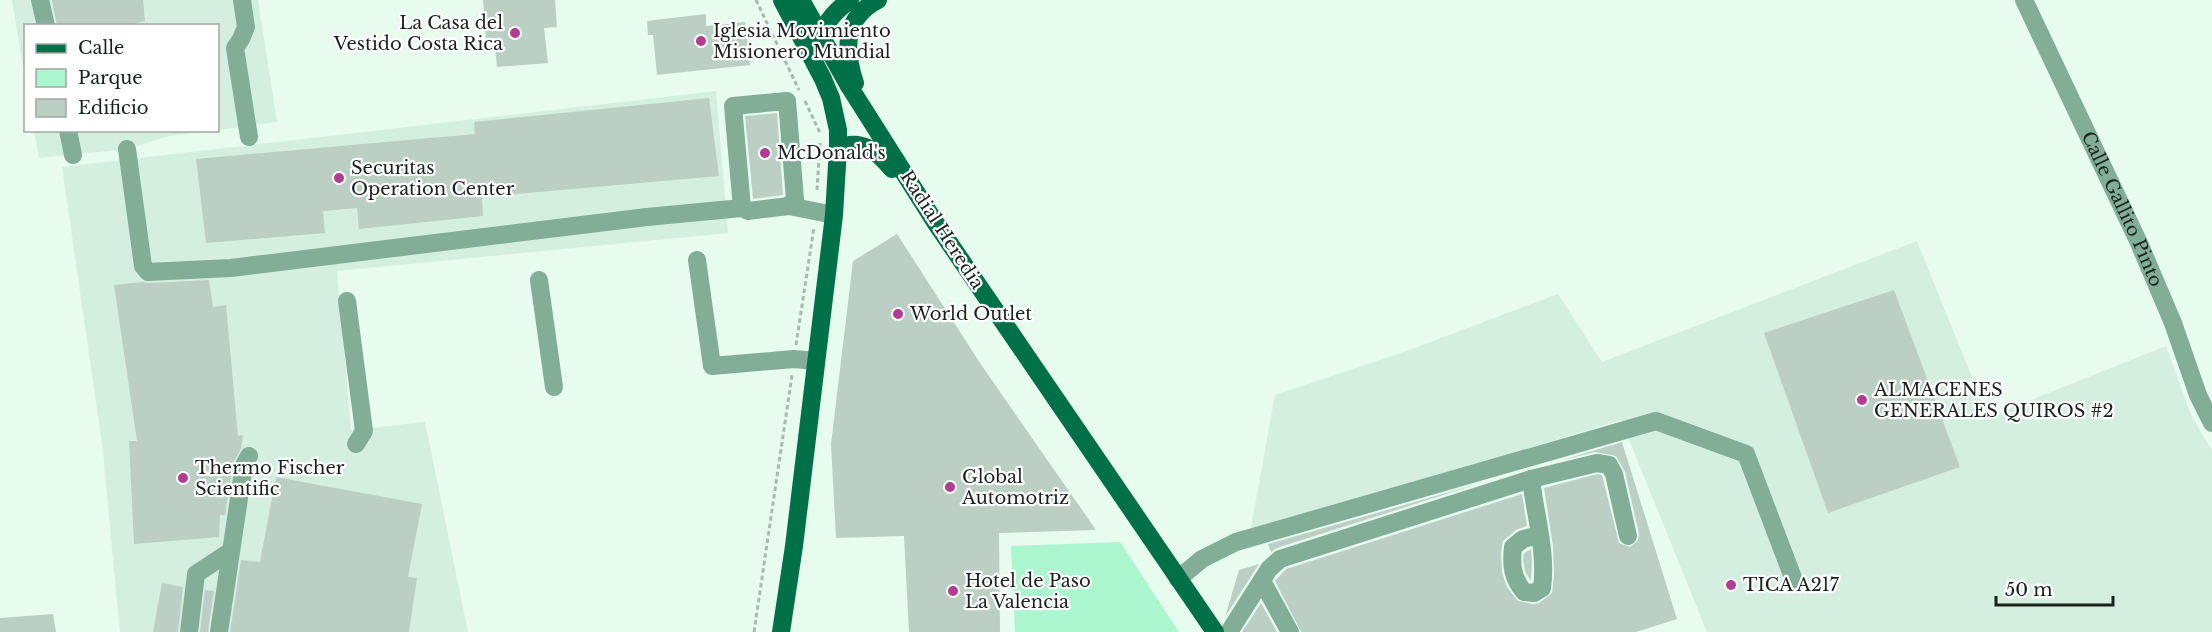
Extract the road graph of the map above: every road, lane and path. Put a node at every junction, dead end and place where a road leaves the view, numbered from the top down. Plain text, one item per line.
1 (40, 0) edge
2 (242, 0) edge
3 (756, 0) edge
4 (782, 0) edge
5 (801, 0) edge
6 (850, 0) edge
7 (878, 0) edge
8 (2024, 0) edge
9 (46, 24) edge
10 (820, 36) junction
11 (824, 79) junction
12 (68, 132) edge
13 (881, 136) junction
14 (249, 137) dead end
15 (838, 148) junction
16 (127, 149) dead end
17 (73, 155) dead end
18 (789, 206) junction
19 (742, 208) junction
20 (816, 212) junction
21 (834, 215) junction
22 (935, 222) junction
23 (696, 260) dead end
24 (538, 280) dead end
25 (347, 301) dead end
26 (794, 358) junction
27 (815, 361) junction
28 (554, 387) dead end
29 (2212, 423) edge
30 (357, 444) dead end
31 (249, 456) dead end
32 (1532, 479) junction
33 (1540, 535) dead end
34 (1628, 536) dead end
35 (231, 551) junction
36 (1178, 579) junction
37 (1262, 581) junction
38 (1795, 583) dead end
39 (189, 632) edge
40 (219, 632) edge
41 (754, 632) edge
42 (781, 632) edge
43 (1215, 632) edge
44 (1229, 632) edge
45 (1290, 632) edge

1 - 9 street
2 - 14 street
3 - 20 path
4 - 11 main road
5 - 10 main road, Radial Heredia
6 - 10 main road
7 - 13 main road
8 - 29 street, Calle Gallito Pinto
10 - 11 main road
10 - 13 main road, Radial Heredia
11 - 15 main road
12 - 17 street
13 - 22 main road, Radial Heredia
15 - 21 main road
15 - 22 main road
16 - 19 street
18 - 19 street
18 - 19 street
18 - 20 street
20 - 21 street
20 - 26 path
21 - 27 main road
22 - 36 main road, Radial Heredia
23 - 26 street
24 - 28 street
25 - 30 street
26 - 27 street
26 - 41 path
27 - 42 main road
31 - 35 street
32 - 33 street
32 - 34 street
32 - 37 street
35 - 39 street
35 - 40 street
36 - 38 street
36 - 43 main road, Radial Heredia
37 - 44 street
37 - 45 street

